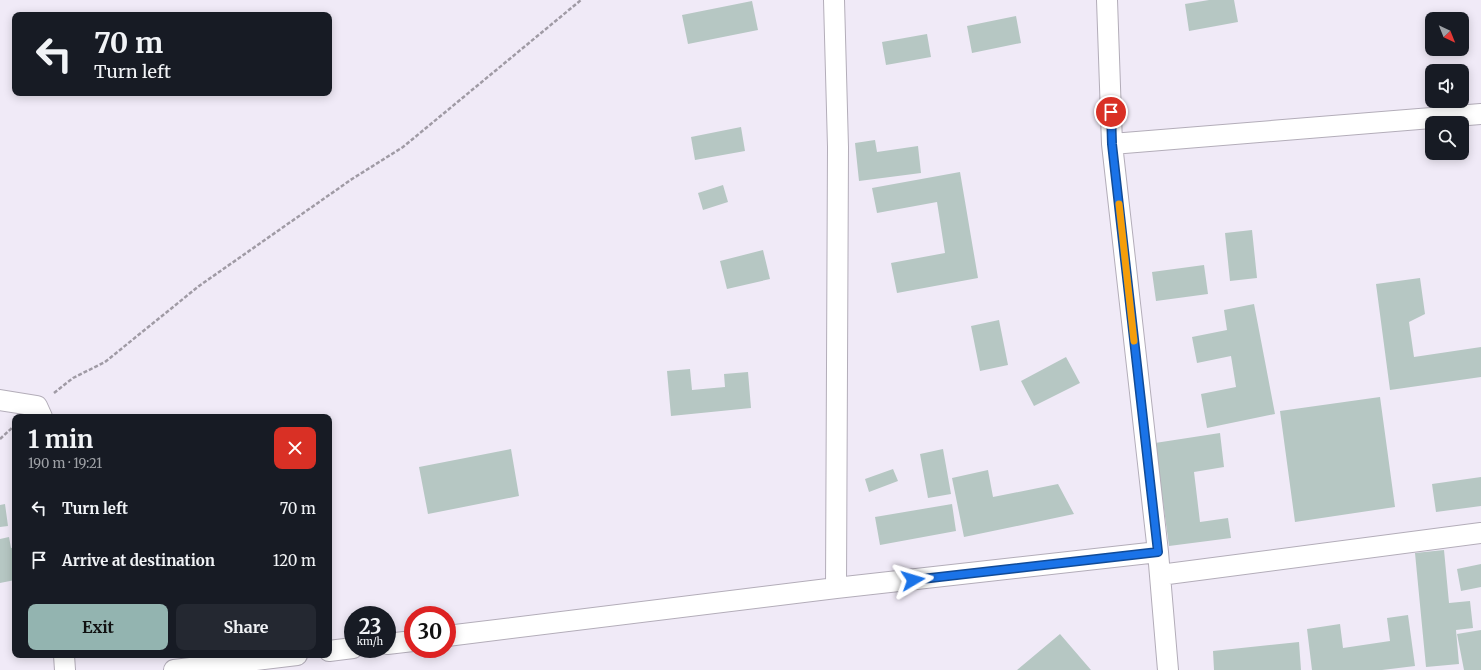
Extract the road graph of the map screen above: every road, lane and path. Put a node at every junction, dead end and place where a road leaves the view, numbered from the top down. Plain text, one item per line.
1 (581, 0) edge
2 (834, 0) edge
3 (1107, 0) edge
4 (1481, 114) edge
5 (1112, 144) junction
6 (0, 400) edge
7 (40, 412) edge
8 (12, 428) edge
9 (0, 439) edge
10 (1481, 533) edge
11 (1158, 552) junction
12 (1160, 575) junction
13 (836, 588) junction
14 (456, 635) edge
15 (344, 649) edge
16 (332, 651) edge
17 (64, 658) edge
18 (273, 658) edge
19 (65, 670) edge
20 (179, 670) edge
21 (1168, 670) edge

1 - 7 path
2 - 13 street
3 - 5 street
4 - 5 street
5 - 11 street
6 - 7 street
8 - 9 path
10 - 12 street
11 - 12 street
11 - 13 street
12 - 21 street
13 - 14 street
15 - 16 street
17 - 19 street
18 - 20 street

